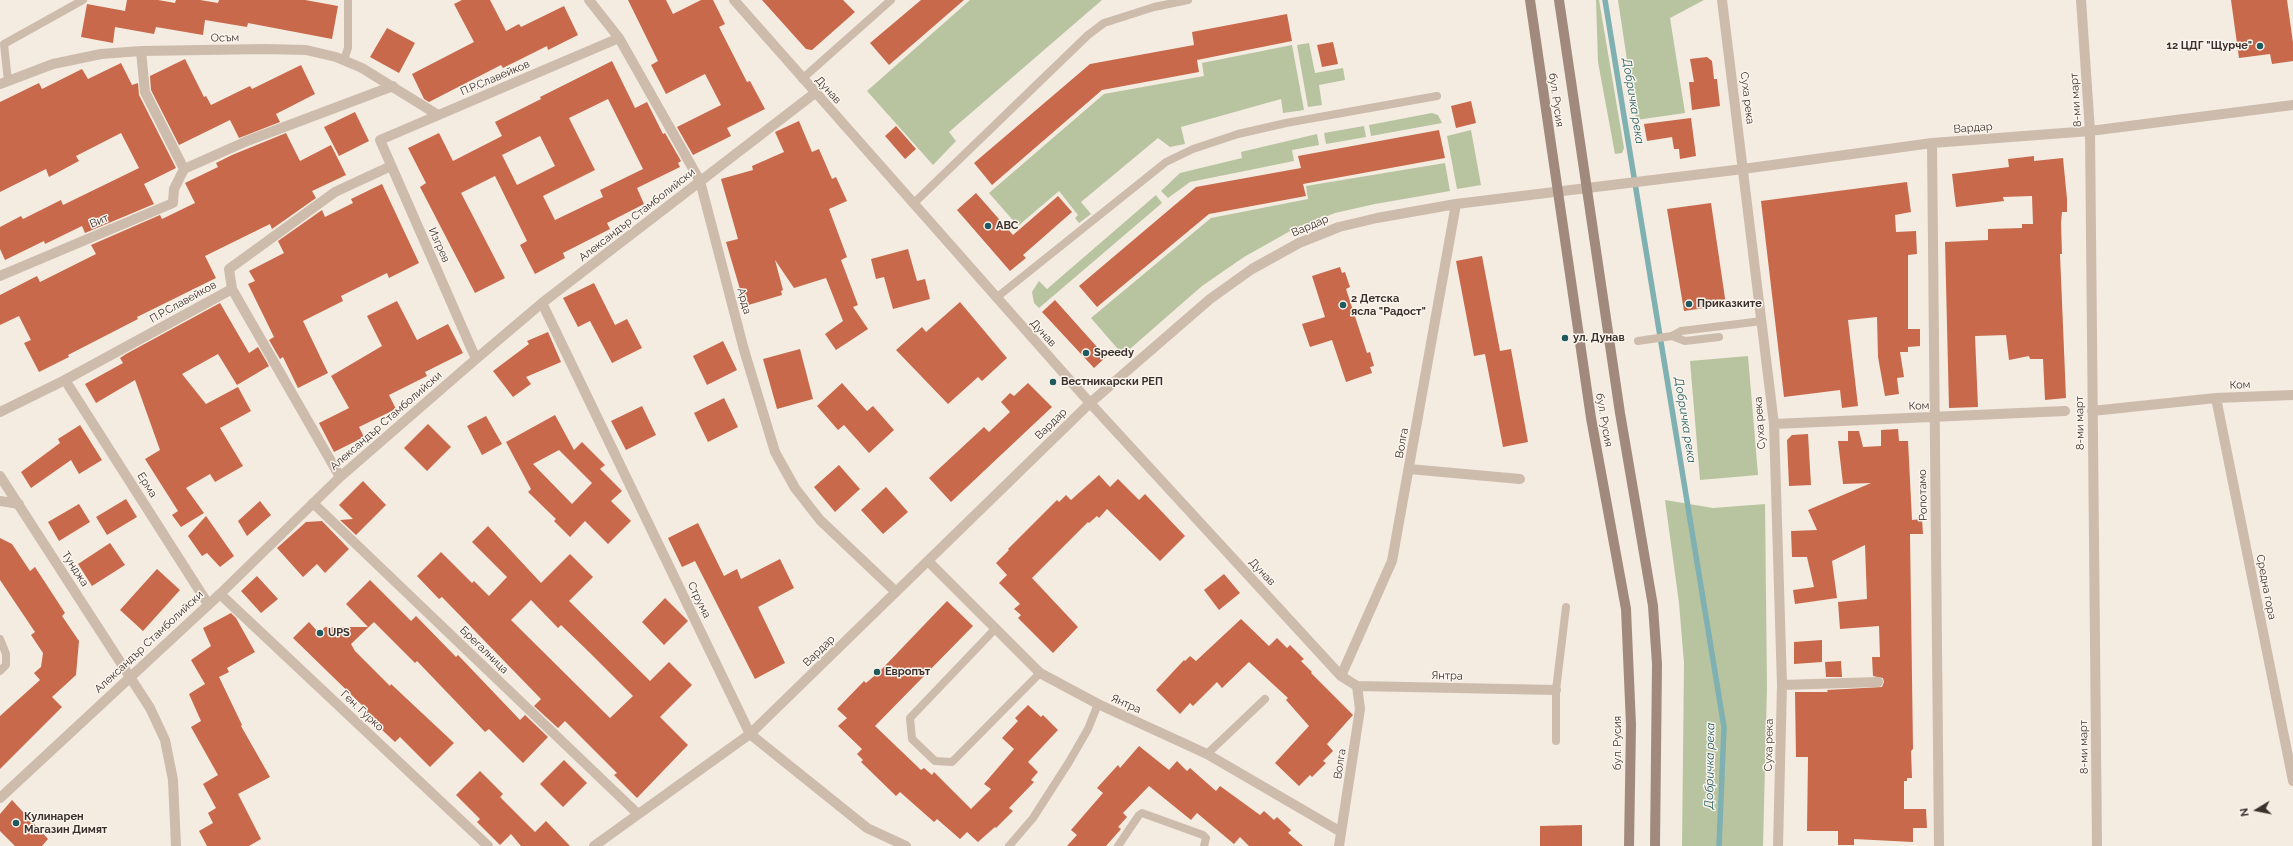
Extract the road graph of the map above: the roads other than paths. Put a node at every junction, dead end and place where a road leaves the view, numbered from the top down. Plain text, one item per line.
1 (84, 0) edge
2 (348, 0) edge
3 (589, 0) edge
4 (734, 0) edge
5 (891, 0) edge
6 (1188, 0) edge
7 (1530, 0) edge
8 (1559, 0) edge
9 (1722, 0) edge
10 (2081, 0) edge
11 (619, 38) junction
12 (141, 51) junction
13 (344, 60) junction
14 (802, 79) junction
15 (4, 83) edge
16 (393, 86) junction
17 (815, 93) junction
18 (1437, 96) dead end
19 (2293, 105) edge
20 (438, 115) junction
21 (2090, 131) junction
22 (380, 140) joint
23 (1932, 143) junction
24 (391, 166) junction
25 (184, 169) junction
26 (1743, 169) junction
27 (700, 182) junction
28 (1586, 189) junction
29 (1557, 192) junction
30 (913, 204) junction
31 (1456, 204) junction
32 (0, 276) edge
33 (232, 289) junction
34 (996, 298) junction
35 (542, 303) junction
36 (1762, 321) junction
37 (1672, 336) junction
38 (1719, 337) dead end
39 (1638, 341) dead end
40 (476, 359) junction
41 (65, 380) junction
42 (2293, 395) edge
43 (2216, 398) junction
44 (1090, 403) junction
45 (2065, 411) dead end
46 (2092, 411) junction
47 (0, 412) edge
48 (1934, 417) junction
49 (1774, 424) junction
50 (1409, 469) junction
51 (0, 476) edge
52 (340, 477) junction
53 (1520, 479) dead end
54 (0, 501) edge
55 (313, 503) junction
56 (19, 504) junction
57 (928, 560) junction
58 (896, 592) junction
59 (220, 594) junction
60 (208, 604) junction
61 (1566, 606) dead end
62 (996, 628) junction
63 (0, 639) edge
64 (0, 671) edge
65 (1040, 673) junction
66 (131, 675) junction
67 (1341, 676) junction
68 (1878, 682) dead end
69 (1782, 685) junction
70 (1357, 686) junction
71 (1556, 690) junction
72 (1264, 699) dead end
73 (1098, 704) junction
74 (750, 734) junction
75 (1556, 741) dead end
76 (1207, 754) junction
77 (2293, 781) edge
78 (0, 798) edge
79 (638, 814) junction
80 (1341, 832) junction
81 (176, 846) edge
82 (488, 846) edge
83 (594, 846) edge
84 (906, 846) edge
85 (1009, 846) edge
86 (1118, 846) edge
87 (1204, 846) edge
88 (1339, 846) edge
89 (1629, 846) edge
90 (1655, 846) edge
91 (1778, 846) edge
92 (1939, 846) edge
93 (2097, 846) edge

1 - 15 lane
2 - 13 lane
3 - 11 street, Арда
4 - 14 street, Дунав
5 - 14 lane
6 - 30 lane
7 - 29 main road, бул. Русия
8 - 28 main road, бул. Русия
9 - 26 street, Суха река
10 - 21 street, 8-ми март
11 - 20 street, П.Р.Славейков
11 - 27 street, Арда
12 - 13 street, Осъм
12 - 15 street, Осъм
12 - 25 street
13 - 16 street, Осъм
14 - 17 street, Дунав
16 - 20 street, Осъм
16 - 25 street
17 - 27 street, Александър Стамболийски
17 - 30 street, Дунав
18 - 34 lane
19 - 21 street, Вардар
20 - 22 street, П.Р.Славейков
21 - 23 street, Вардар
21 - 46 street, 8-ми март
22 - 24 street, Изгрев
23 - 26 street, Вардар
23 - 48 street, Ропотамо
24 - 33 street, П.Р.Славейков
24 - 40 street, Изгрев
25 - 32 street, Вит
26 - 28 street, Вардар
26 - 36 street, Суха река
27 - 35 street, Александър Стамболийски
27 - 58 street, Арда
28 - 29 street, Вардар
28 - 90 main road, бул. Русия
29 - 31 street, Вардар
29 - 89 main road, бул. Русия
30 - 34 street, Дунав
31 - 44 street, Вардар
31 - 50 street, Волга
33 - 41 street, П.Р.Славейков
33 - 52 street
34 - 44 street, Дунав
35 - 40 street, Александър Стамболийски
35 - 74 street, Струма
36 - 37 lane
36 - 49 street, Суха река
37 - 38 lane
37 - 39 lane
40 - 52 street, Александър Стамболийски
41 - 47 street, П.Р.Славейков
41 - 60 street, Ерма
42 - 43 street, Ком
43 - 46 street, Ком
43 - 77 street, Средна гора
44 - 57 street, Вардар
44 - 67 street, Дунав
45 - 48 street, Ком
46 - 93 street, 8-ми март
48 - 49 street, Ком
48 - 92 street, Ропотамо
49 - 69 street, Суха река
50 - 53 street
50 - 67 street, Волга
51 - 56 street, Тунджа
52 - 55 street, Александър Стамболийски
54 - 56 street
55 - 59 street, Александър Стамболийски
55 - 79 street, Брегалница
56 - 66 street, Тунджа
57 - 58 street, Вардар
57 - 62 street, Янтра
58 - 74 street, Вардар
59 - 60 street, Александър Стамболийски
59 - 82 street, Ген. Гурко
60 - 66 street, Александър Стамболийски
61 - 71 lane
62 - 65 street, Янтра
62 - 65 lane
63 - 64 lane
65 - 73 street, Янтра
66 - 78 street, Александър Стамболийски
66 - 81 street, Тунджа
67 - 70 street
68 - 69 street
69 - 91 street, Суха река
70 - 71 street, Янтра
70 - 80 street, Волга
71 - 75 lane
72 - 76 lane
73 - 76 street, Янтра
73 - 85 lane
74 - 79 street, Вардар
74 - 84 street, Струма
76 - 80 street, Янтра
79 - 83 street, Вардар
80 - 88 street, Волга
86 - 87 lane

